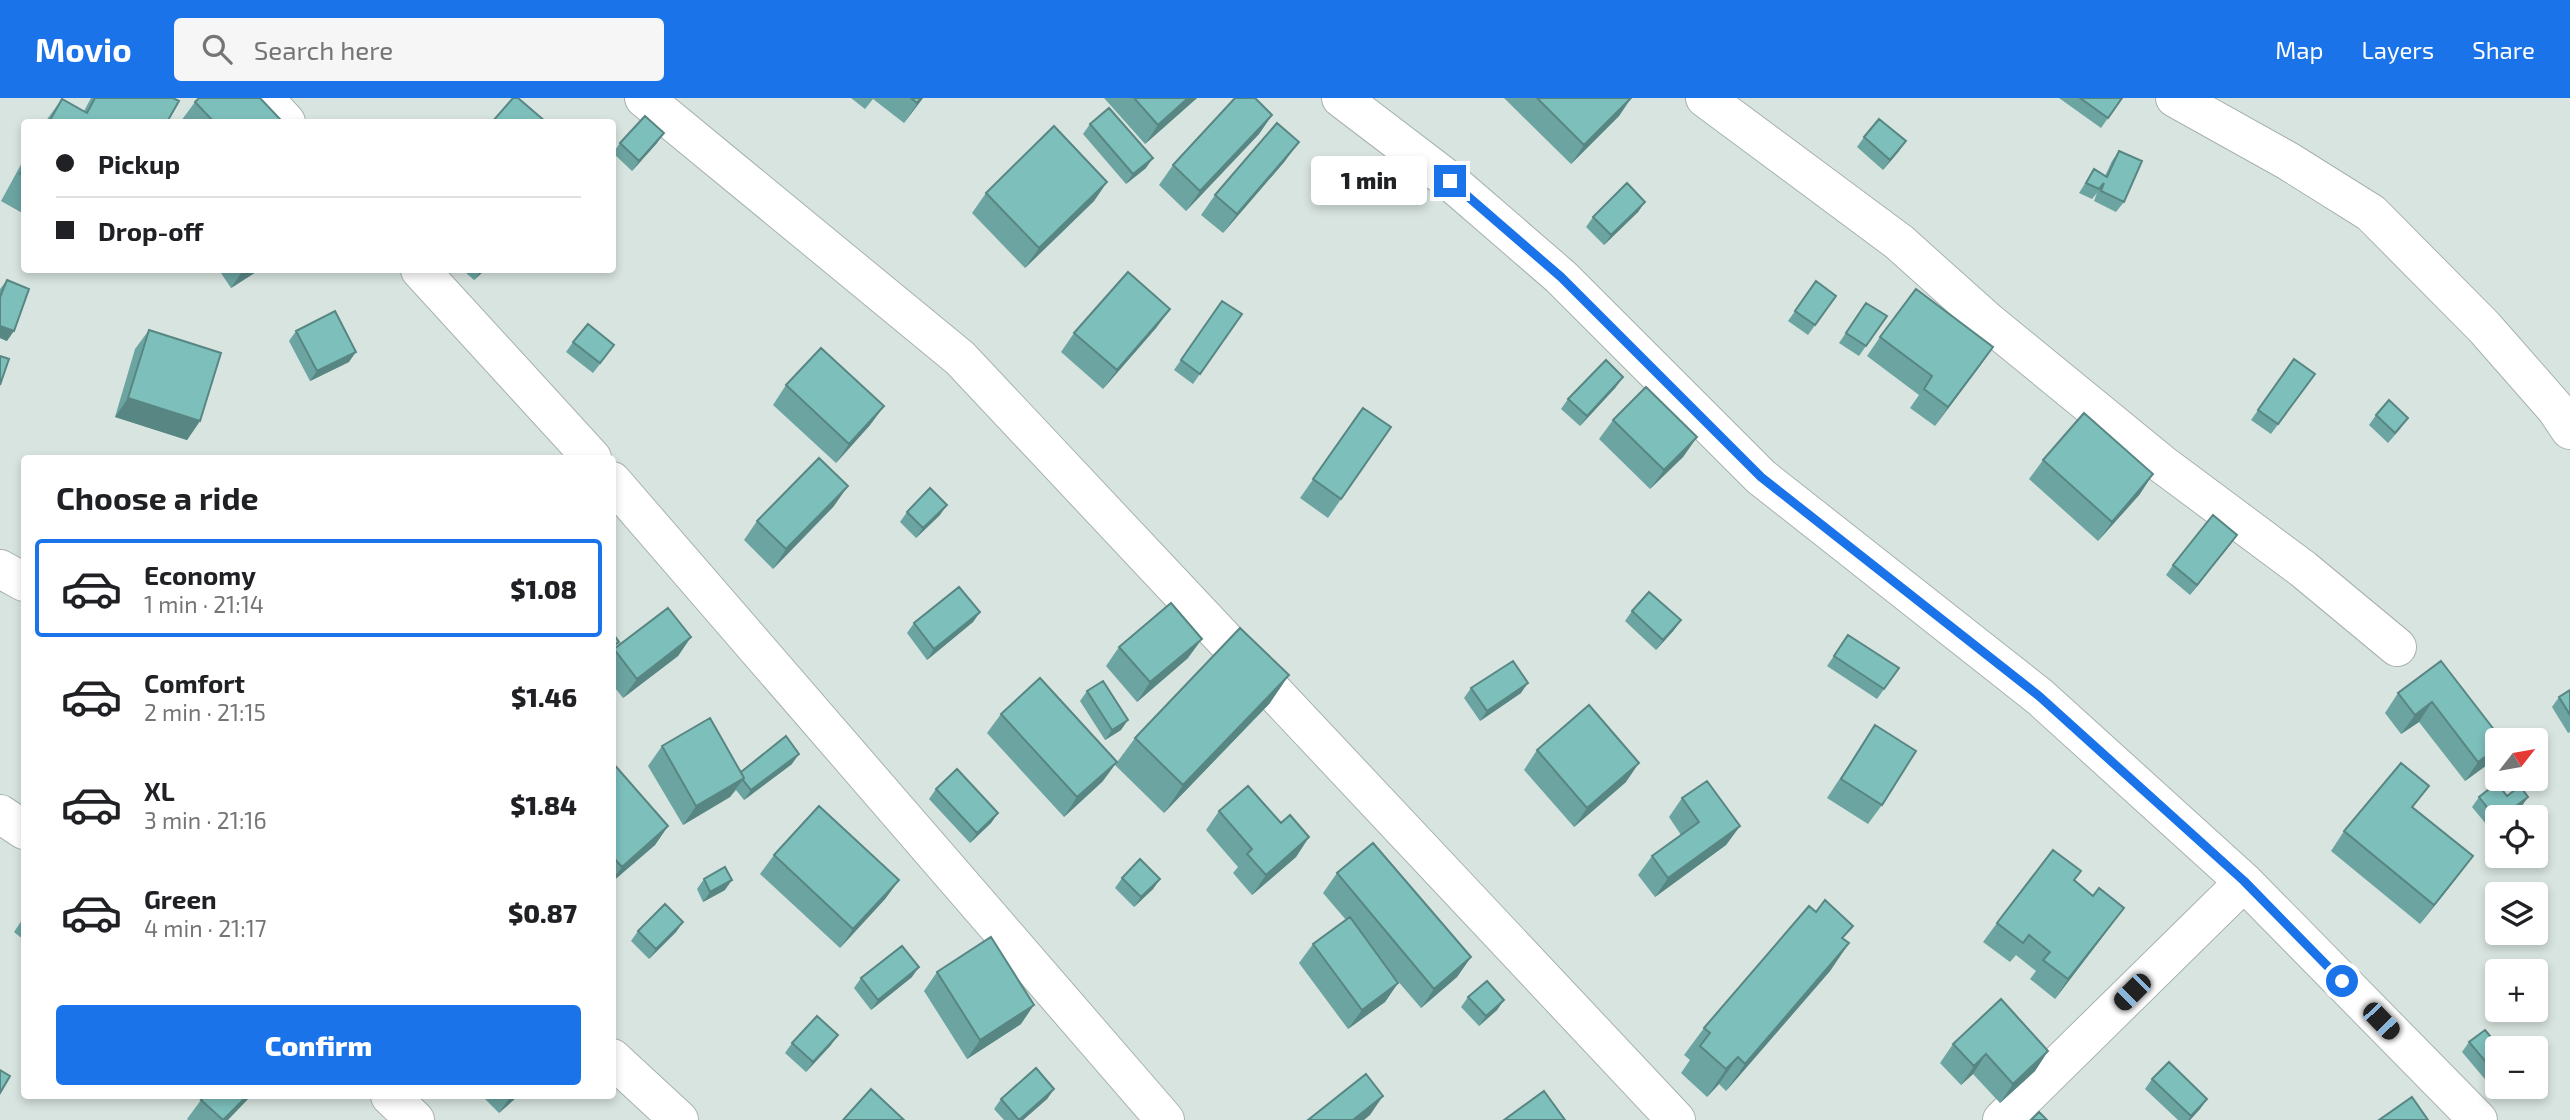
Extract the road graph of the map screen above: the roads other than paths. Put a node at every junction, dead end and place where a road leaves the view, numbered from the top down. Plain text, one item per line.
1 (264, 98) edge
2 (644, 98) edge
3 (1341, 98) edge
4 (1705, 98) edge
5 (2175, 98) edge
6 (283, 119) edge
7 (423, 273) edge
8 (2570, 430) edge
9 (589, 455) edge
10 (616, 486) edge
11 (0, 569) edge
12 (21, 580) edge
13 (2397, 647) dead end
14 (0, 814) edge
15 (21, 828) edge
16 (2244, 881) junction
17 (616, 1062) edge
18 (393, 1099) edge
19 (415, 1120) edge
20 (679, 1120) edge
21 (1165, 1120) edge
22 (1676, 1120) edge
23 (2002, 1120) edge
24 (2478, 1120) edge

1 - 6 street
2 - 22 street
3 - 16 street
4 - 13 street
5 - 8 street
7 - 9 street
10 - 21 street
11 - 12 street
14 - 15 street
16 - 23 street
16 - 24 street
17 - 20 street
18 - 19 street

